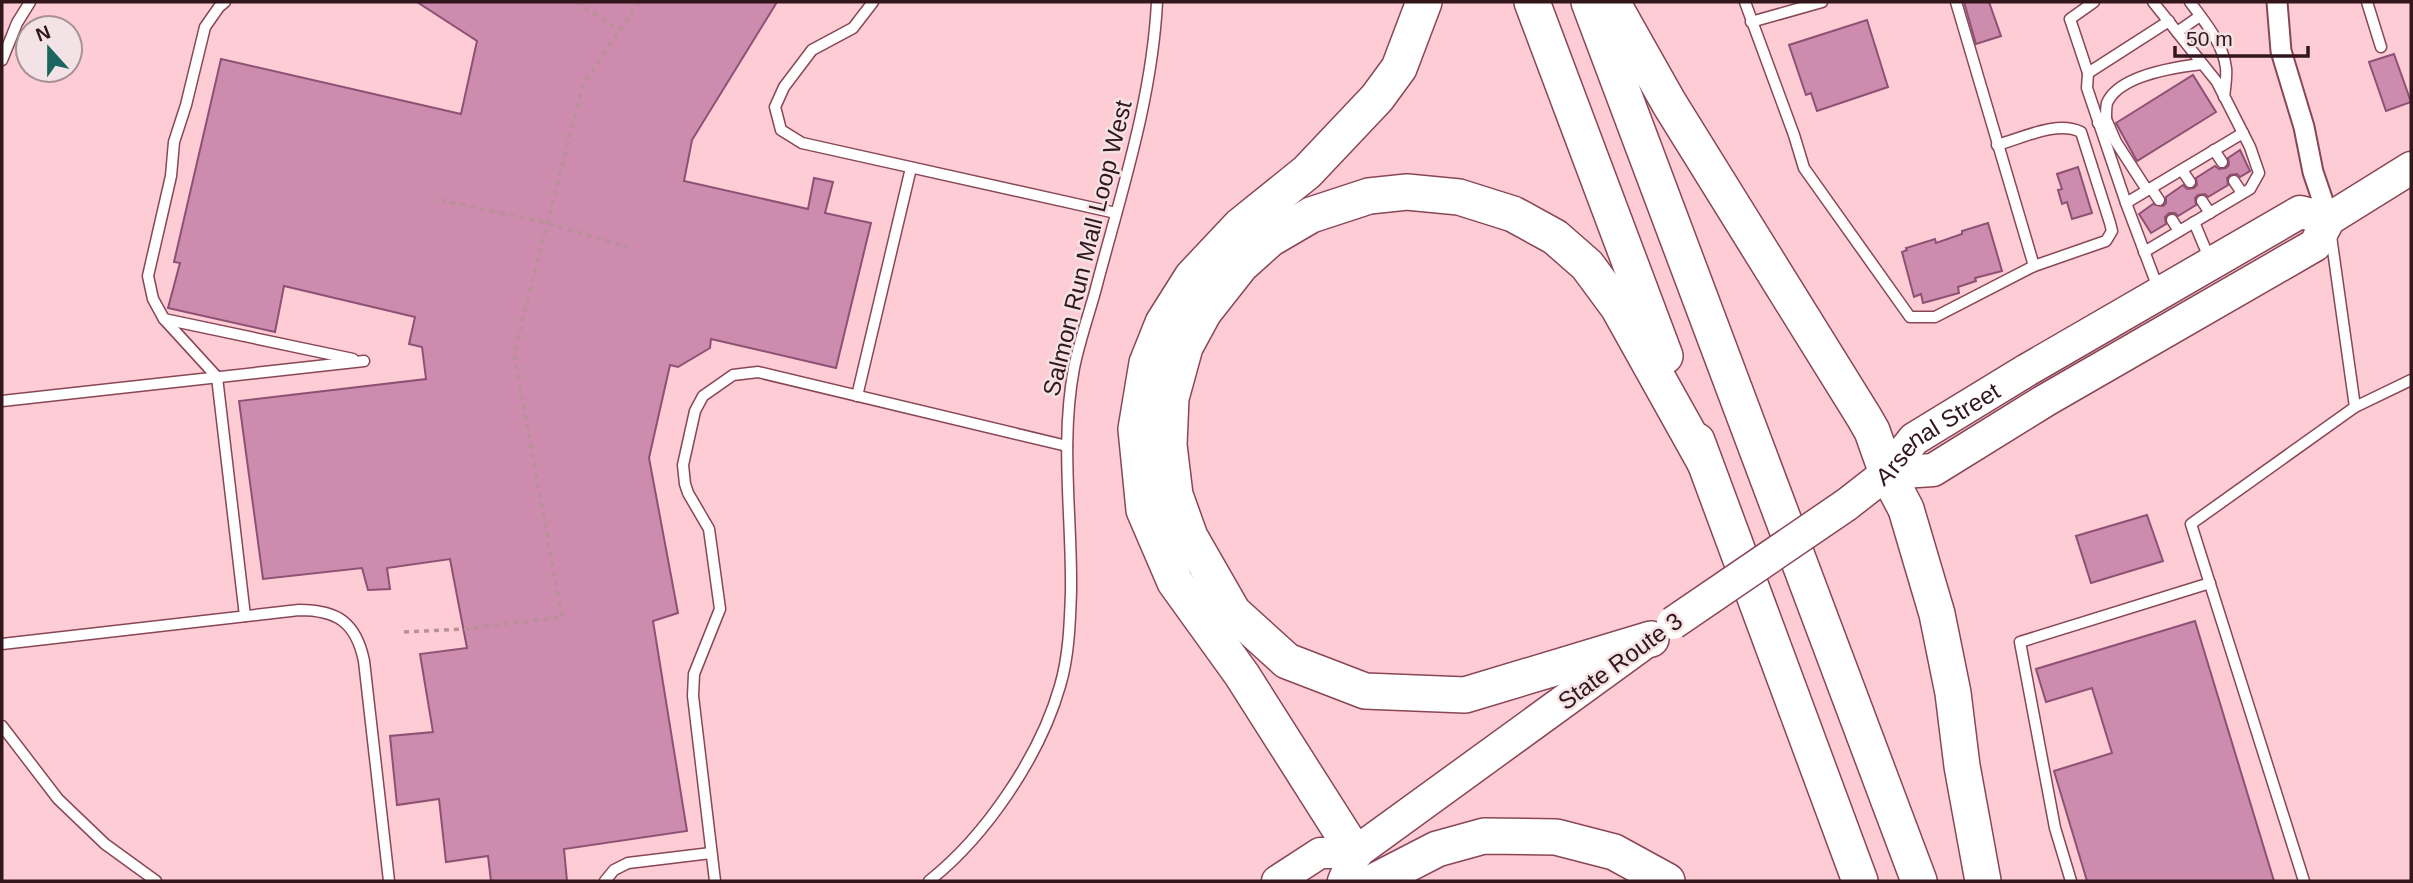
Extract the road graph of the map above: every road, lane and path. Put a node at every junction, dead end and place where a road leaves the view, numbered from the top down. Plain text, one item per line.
1 (30, 2) edge
2 (225, 2) edge
3 (576, 2) edge
4 (639, 2) edge
5 (873, 2) edge
6 (1157, 2) edge
7 (1424, 2) edge
8 (1532, 2) edge
9 (1589, 2) edge
10 (1612, 2) edge
11 (1745, 2) edge
12 (1822, 2) edge
13 (1956, 2) edge
14 (2094, 2) edge
15 (2153, 2) edge
16 (2190, 2) edge
17 (2277, 2) edge
18 (2367, 2) edge
19 (2200, 16) junction
20 (2169, 21) junction
21 (1751, 22) junction
22 (620, 30) junction
23 (2177, 32) junction
24 (2381, 47) dead end
25 (2, 60) edge
26 (2202, 64) junction
27 (2088, 73) junction
28 (2224, 97) junction
29 (2102, 121) junction
30 (2243, 133) junction
31 (1997, 145) junction
32 (2214, 150) junction
33 (2221, 162) dead end
34 (911, 168) junction
35 (2182, 170) junction
36 (2410, 171) edge
37 (2190, 181) dead end
38 (2234, 181) dead end
39 (2149, 189) junction
40 (2242, 193) junction
41 (441, 200) dead end
42 (2160, 200) dead end
43 (2202, 201) dead end
44 (2126, 203) junction
45 (1115, 213) junction
46 (2210, 213) junction
47 (2329, 219) junction
48 (2172, 220) dead end
49 (2194, 222) junction
50 (547, 223) junction
51 (2179, 231) junction
52 (628, 247) dead end
53 (2144, 252) junction
54 (2212, 263) junction
55 (2034, 266) junction
56 (2160, 293) junction
57 (164, 319) junction
58 (216, 377) junction
59 (2411, 380) edge
60 (858, 396) junction
61 (2, 401) edge
62 (2355, 407) junction
63 (1067, 446) junction
64 (1704, 461) junction
65 (1887, 473) junction
66 (2210, 583) junction
67 (245, 616) junction
68 (1662, 631) junction
69 (404, 632) dead end
70 (2, 643) edge
71 (2, 726) edge
72 (711, 853) junction
73 (1349, 867) edge
74 (156, 881) edge
75 (389, 881) edge
76 (605, 881) edge
77 (715, 881) edge
78 (929, 881) edge
79 (1277, 881) edge
80 (1375, 881) edge
81 (1667, 881) edge
82 (1860, 881) edge
83 (1919, 881) edge
84 (1983, 881) edge
85 (2071, 881) edge
86 (2304, 881) edge

1 - 25 lane
2 - 57 lane
3 - 22 path
4 - 22 path
5 - 34 lane
6 - 45 lane, Salmon Run Mall Loop West
7 - 73 highway
8 - 64 highway
9 - 83 highway
10 - 65 highway
11 - 21 lane
12 - 21 lane
13 - 31 lane
14 - 27 lane
15 - 20 lane
16 - 19 lane
17 - 47 street
18 - 24 lane
19 - 23 lane
19 - 28 lane
20 - 23 lane
20 - 27 lane
21 - 55 lane
22 - 50 path
23 - 26 lane
26 - 28 lane
26 - 29 lane
27 - 29 lane
28 - 30 lane
29 - 39 lane
29 - 44 lane
30 - 32 lane
30 - 40 lane
31 - 55 lane
31 - 55 lane
32 - 33 lane
32 - 35 lane
34 - 45 lane
34 - 60 lane
35 - 37 lane
35 - 39 lane
36 - 47 highway, Arsenal Street
38 - 40 lane
39 - 42 lane
39 - 44 lane
40 - 46 lane
41 - 50 path
43 - 46 lane
44 - 53 lane
45 - 63 lane, Salmon Run Mall Loop West
46 - 49 lane
47 - 54 highway, Arsenal Street
47 - 62 lane
47 - 65 highway, Arsenal Street
48 - 51 lane
49 - 51 lane
49 - 54 lane
50 - 52 path
50 - 69 path
51 - 53 lane
53 - 56 lane
54 - 56 highway, Arsenal Street
56 - 65 highway, Arsenal Street
57 - 58 lane
57 - 58 lane
58 - 61 lane
58 - 67 lane
59 - 62 lane
60 - 63 lane
60 - 72 lane
62 - 66 lane
63 - 78 lane, Salmon Run Mall Loop West
64 - 68 highway
64 - 82 highway
65 - 68 highway, State Route 3, bridge
65 - 84 highway
66 - 85 lane
66 - 86 lane
67 - 70 lane
67 - 75 lane
68 - 73 highway, State Route 3
71 - 74 lane
72 - 76 lane
72 - 77 lane
73 - 79 main road
80 - 81 highway

